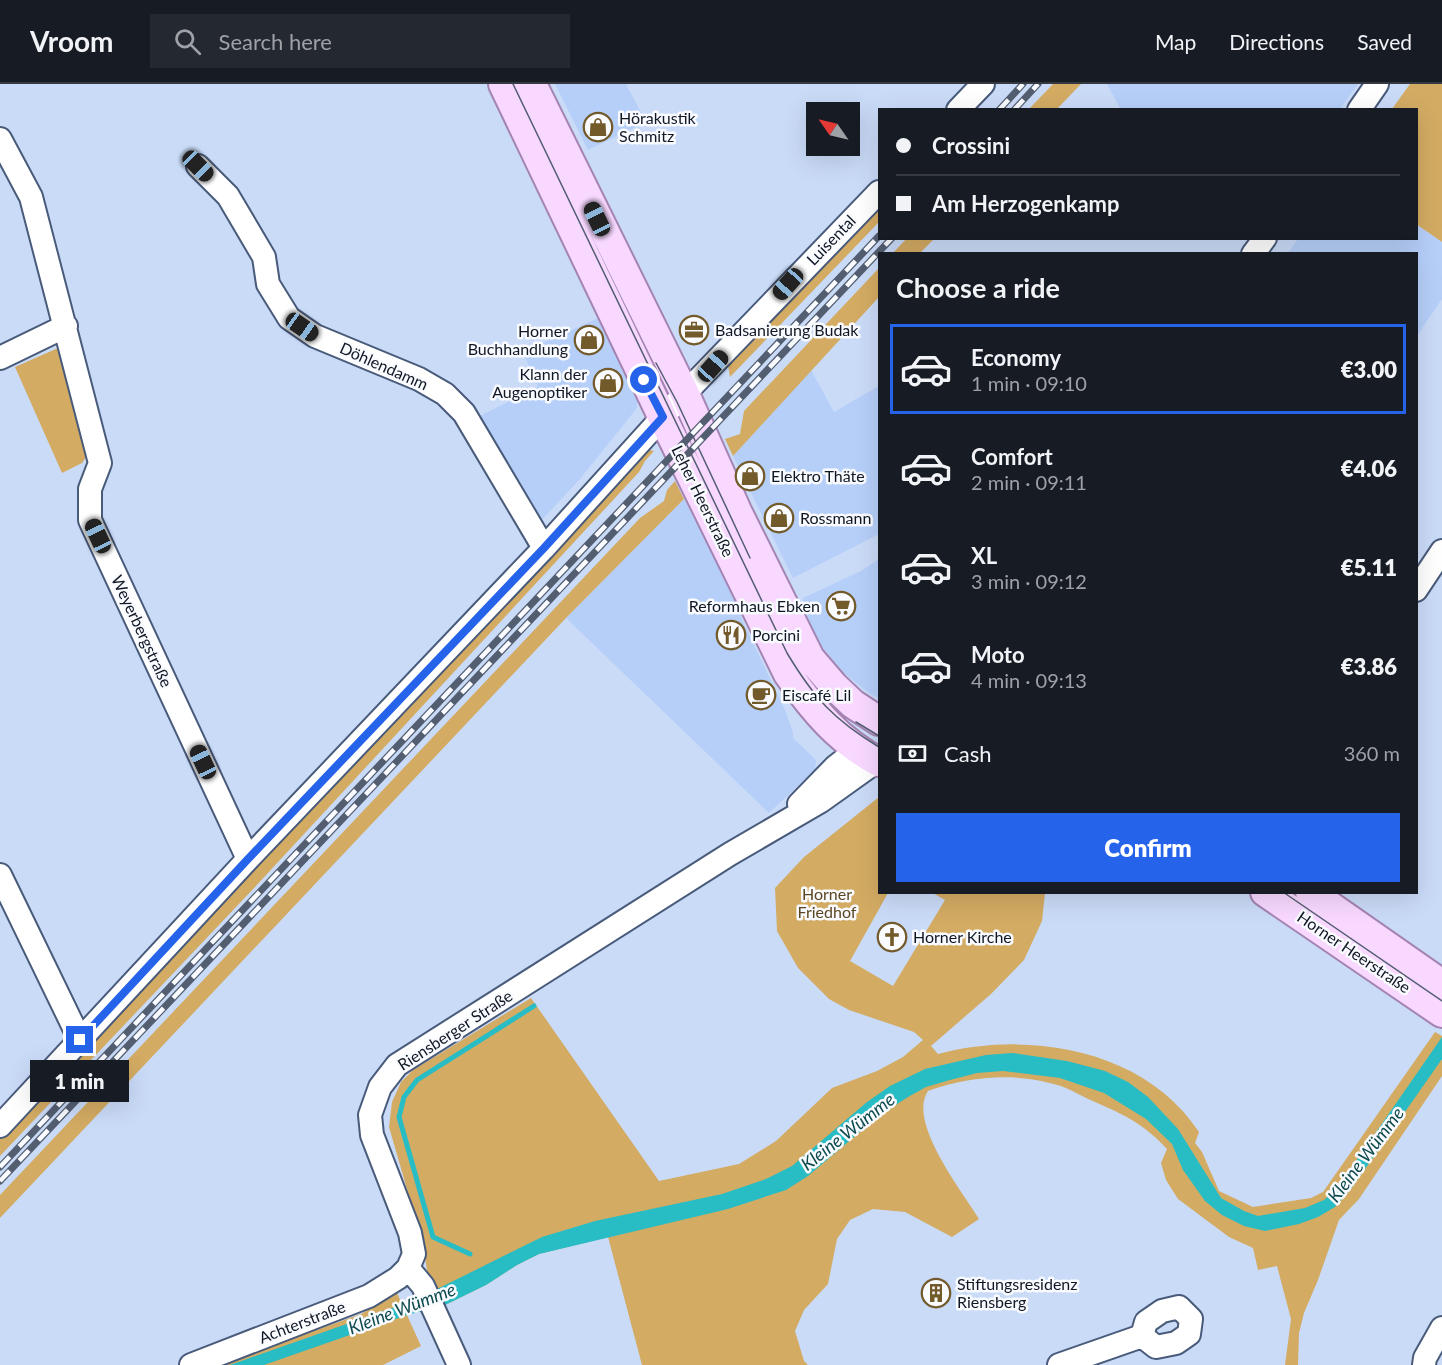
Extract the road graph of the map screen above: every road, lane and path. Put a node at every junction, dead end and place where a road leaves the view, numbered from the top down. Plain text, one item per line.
1 (503, 84) edge
2 (532, 84) edge
3 (983, 84) edge
4 (1377, 84) edge
5 (960, 108) edge
6 (1360, 108) edge
7 (0, 139) edge
8 (198, 166) dead end
9 (878, 193) edge
10 (66, 326) junction
11 (0, 358) edge
12 (685, 394) junction
13 (663, 417) junction
14 (544, 548) junction
15 (1442, 551) edge
16 (1418, 587) edge
17 (878, 720) edge
18 (874, 753) edge
19 (248, 859) junction
20 (0, 875) edge
21 (1268, 894) edge
22 (1313, 894) edge
23 (1442, 984) edge
24 (1442, 1013) edge
25 (80, 1040) junction
26 (0, 1126) edge
27 (408, 1268) junction
28 (1442, 1328) edge
29 (1142, 1336) dead end
30 (191, 1365) edge
31 (459, 1365) edge
32 (1059, 1365) edge
33 (1424, 1365) edge

1 - 13 main road, Leher Heerstraße
2 - 12 main road, Leher Heerstraße
3 - 5 street
4 - 6 street
7 - 10 street, Weyerbergstraße
8 - 14 street, Döhlendamm
9 - 12 street, Luisental
10 - 11 street
10 - 19 street, Weyerbergstraße
12 - 13 street, Luisental
12 - 17 main road, Leher Heerstraße
13 - 14 street, Luisental
13 - 18 main road, Leher Heerstraße
14 - 19 street, Luisental
15 - 16 street
18 - 27 street, Riensberger Straße
19 - 25 street, Luisental
20 - 25 street
21 - 24 main road, Horner Heerstraße
22 - 23 main road, Horner Heerstraße
25 - 26 street, Luisental
27 - 30 street, Achterstraße
27 - 31 street
28 - 33 street
29 - 32 street

